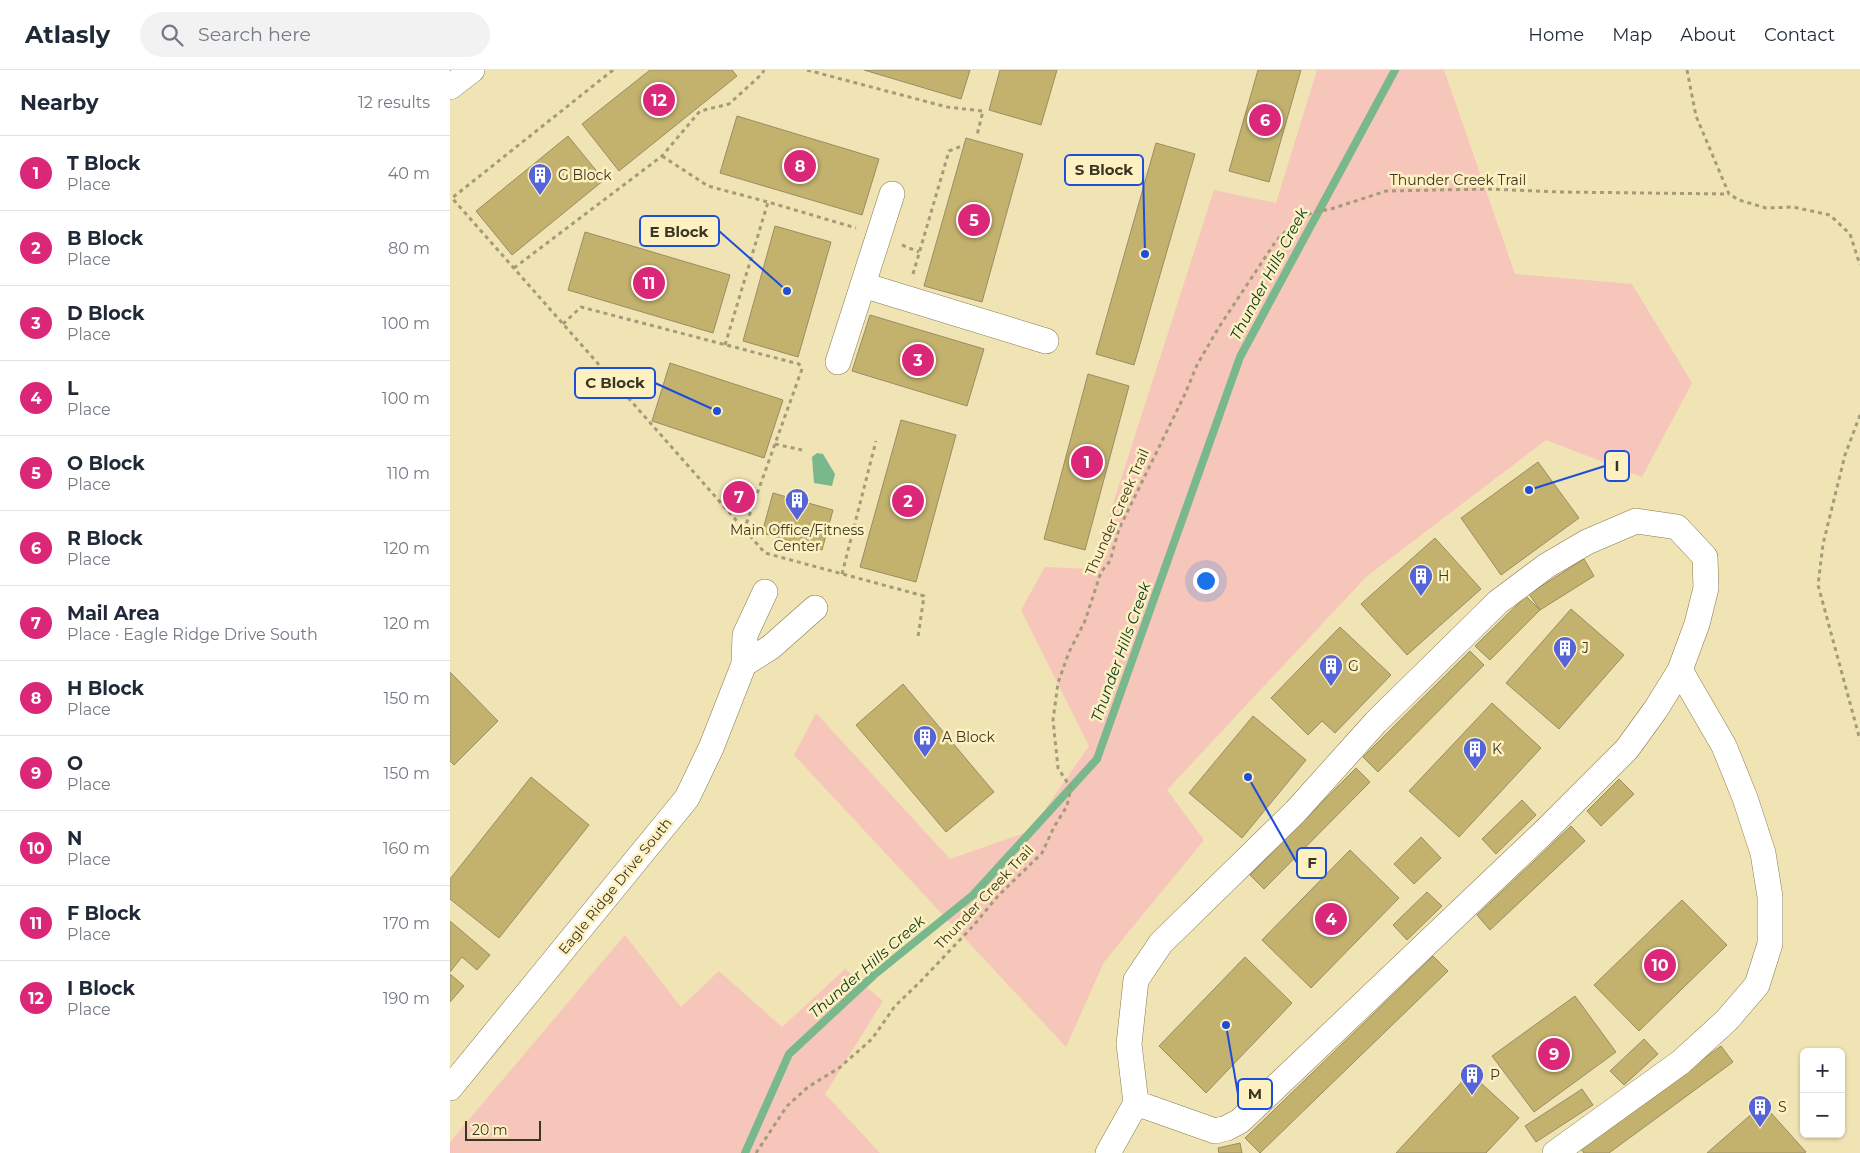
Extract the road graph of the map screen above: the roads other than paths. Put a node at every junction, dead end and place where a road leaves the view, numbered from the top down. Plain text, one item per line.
1 (472, 70) edge
2 (450, 87) edge
3 (892, 194) dead end
4 (863, 285) junction
5 (1046, 341) dead end
6 (838, 362) dead end
7 (765, 592) dead end
8 (815, 608) dead end
9 (744, 664) junction
10 (1680, 670) junction
11 (450, 1088) edge
12 (1136, 1103) junction
13 (1108, 1153) edge
14 (1555, 1153) edge

1 - 2 street
3 - 4 street
4 - 5 street
4 - 6 street
7 - 9 street, Eagle Ridge Drive South
8 - 9 street
9 - 11 street, Eagle Ridge Drive South
10 - 12 street
10 - 12 street
10 - 14 street
12 - 13 street

